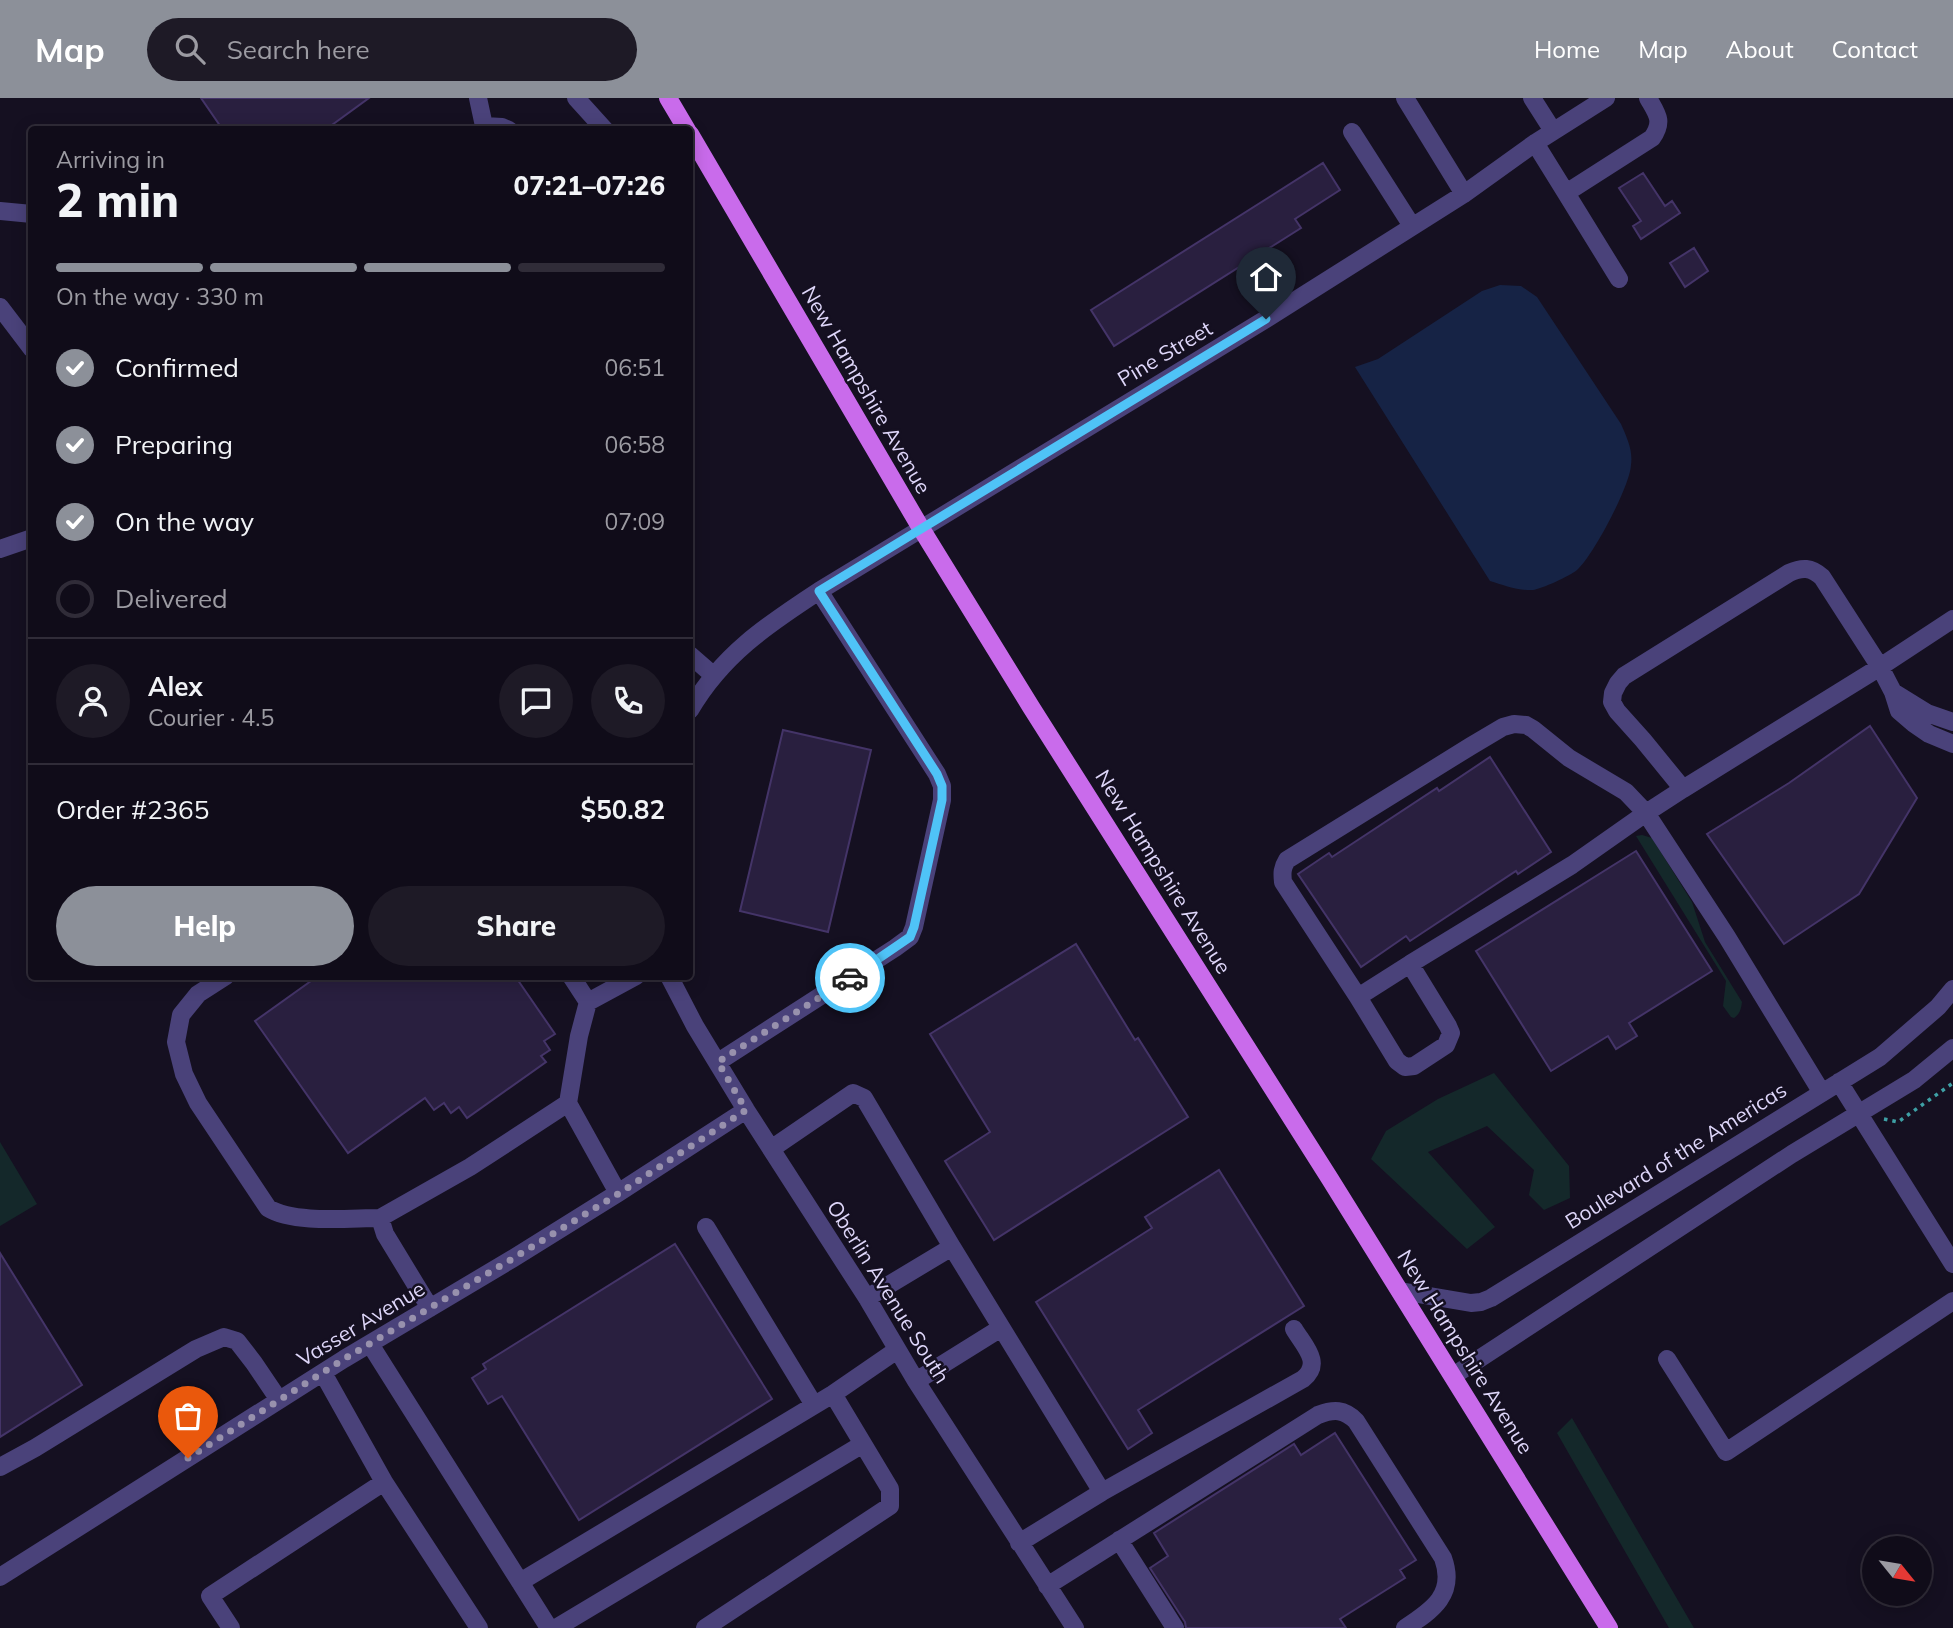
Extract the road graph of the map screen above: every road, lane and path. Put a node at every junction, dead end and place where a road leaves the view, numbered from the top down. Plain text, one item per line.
1 (478, 98) edge
2 (576, 98) edge
3 (668, 98) edge
4 (1405, 98) edge
5 (1532, 98) edge
6 (1606, 98) edge
7 (1648, 98) edge
8 (482, 126) edge
9 (601, 126) edge
10 (684, 126) edge
11 (1553, 131) junction
12 (1352, 132) dead end
13 (693, 141) edge
14 (1535, 143) junction
15 (1566, 193) junction
16 (1464, 194) junction
17 (0, 211) edge
18 (28, 214) edge
19 (1412, 226) junction
20 (1619, 279) dead end
21 (0, 307) edge
22 (28, 344) edge
23 (922, 530) junction
24 (28, 539) edge
25 (0, 549) edge
26 (819, 591) junction
27 (1953, 619) edge
28 (693, 658) edge
29 (1880, 667) junction
30 (713, 675) junction
31 (1893, 692) junction
32 (693, 705) edge
33 (1953, 722) edge
34 (1953, 744) edge
35 (1683, 789) junction
36 (1646, 813) junction
37 (1410, 964) junction
38 (220, 980) edge
39 (574, 980) edge
40 (629, 980) edge
41 (671, 980) edge
42 (1953, 989) edge
43 (1358, 997) junction
44 (588, 1002) junction
45 (1953, 1048) edge
46 (718, 1062) junction
47 (1839, 1082) junction
48 (1953, 1083) edge
49 (1822, 1093) junction
50 (568, 1103) junction
51 (746, 1110) junction
52 (1858, 1114) junction
53 (771, 1149) junction
54 (618, 1194) junction
55 (380, 1218) junction
56 (706, 1227) dead end
57 (952, 1247) junction
58 (1953, 1264) edge
59 (1400, 1291) junction
60 (867, 1298) junction
61 (1953, 1301) edge
62 (430, 1308) junction
63 (1001, 1328) junction
64 (1294, 1329) dead end
65 (370, 1344) junction
66 (897, 1350) junction
67 (1667, 1359) dead end
68 (323, 1373) junction
69 (1453, 1376) junction
70 (916, 1381) junction
71 (833, 1394) junction
72 (279, 1400) junction
73 (814, 1405) junction
74 (863, 1444) junction
75 (0, 1467) edge
76 (384, 1482) junction
77 (1102, 1492) junction
78 (1119, 1540) junction
79 (1019, 1543) junction
80 (2, 1573) edge
81 (520, 1582) junction
82 (1047, 1586) junction
83 (1071, 1627) edge
84 (232, 1628) edge
85 (479, 1628) edge
86 (549, 1628) edge
87 (556, 1628) edge
88 (705, 1628) edge
89 (1175, 1628) edge
90 (1405, 1628) edge
91 (1609, 1628) edge

1 - 8 street
2 - 9 street
3 - 10 main road, New Hampshire Avenue
4 - 16 street
5 - 11 street
6 - 11 street, Pine Street
7 - 15 street
11 - 14 street, Pine Street
12 - 19 street
13 - 23 main road, New Hampshire Avenue
14 - 15 street
14 - 16 street, Pine Street
15 - 20 street
16 - 19 street, Pine Street
17 - 18 street
19 - 23 street, Pine Street
21 - 22 street
23 - 26 street
23 - 59 main road, New Hampshire Avenue
24 - 25 street
26 - 30 street
26 - 46 street
27 - 29 street
28 - 30 street
29 - 31 street
29 - 35 street
29 - 35 street
30 - 32 street
31 - 33 street
31 - 34 street
35 - 36 street
36 - 37 street
36 - 43 street
36 - 49 street
37 - 43 street
37 - 43 street
38 - 55 street
39 - 44 street
40 - 44 street
41 - 46 street, Oberlin Avenue South
42 - 47 street, Boulevard of the Americas
44 - 50 street
45 - 52 street
46 - 51 street, Oberlin Avenue South
47 - 49 street, Boulevard of the Americas
47 - 52 street
48 - 52 path
49 - 59 street, Boulevard of the Americas
50 - 54 street
50 - 55 street
51 - 53 street, Oberlin Avenue South
51 - 54 street, Vasser Avenue
52 - 58 street
52 - 69 street
53 - 57 street
53 - 60 street, Oberlin Avenue South
54 - 62 street, Vasser Avenue
55 - 62 street
56 - 73 street
57 - 60 street
57 - 63 street
59 - 69 main road, New Hampshire Avenue
60 - 66 street, Oberlin Avenue South
61 - 67 street
62 - 65 street, Vasser Avenue
63 - 70 street
63 - 77 street
64 - 77 street
65 - 68 street, Vasser Avenue
65 - 81 street
66 - 70 street, Oberlin Avenue South
66 - 71 street
68 - 72 street, Vasser Avenue
68 - 76 street
69 - 91 main road, New Hampshire Avenue
70 - 79 street, Oberlin Avenue South
71 - 73 street
71 - 74 street
72 - 75 street
72 - 80 street, Vasser Avenue
73 - 81 street
74 - 87 street
74 - 88 street
76 - 84 street
76 - 85 street
77 - 79 street
78 - 82 street
78 - 89 street
78 - 90 street
79 - 82 street, Oberlin Avenue South
81 - 86 street
82 - 83 street, Oberlin Avenue South

